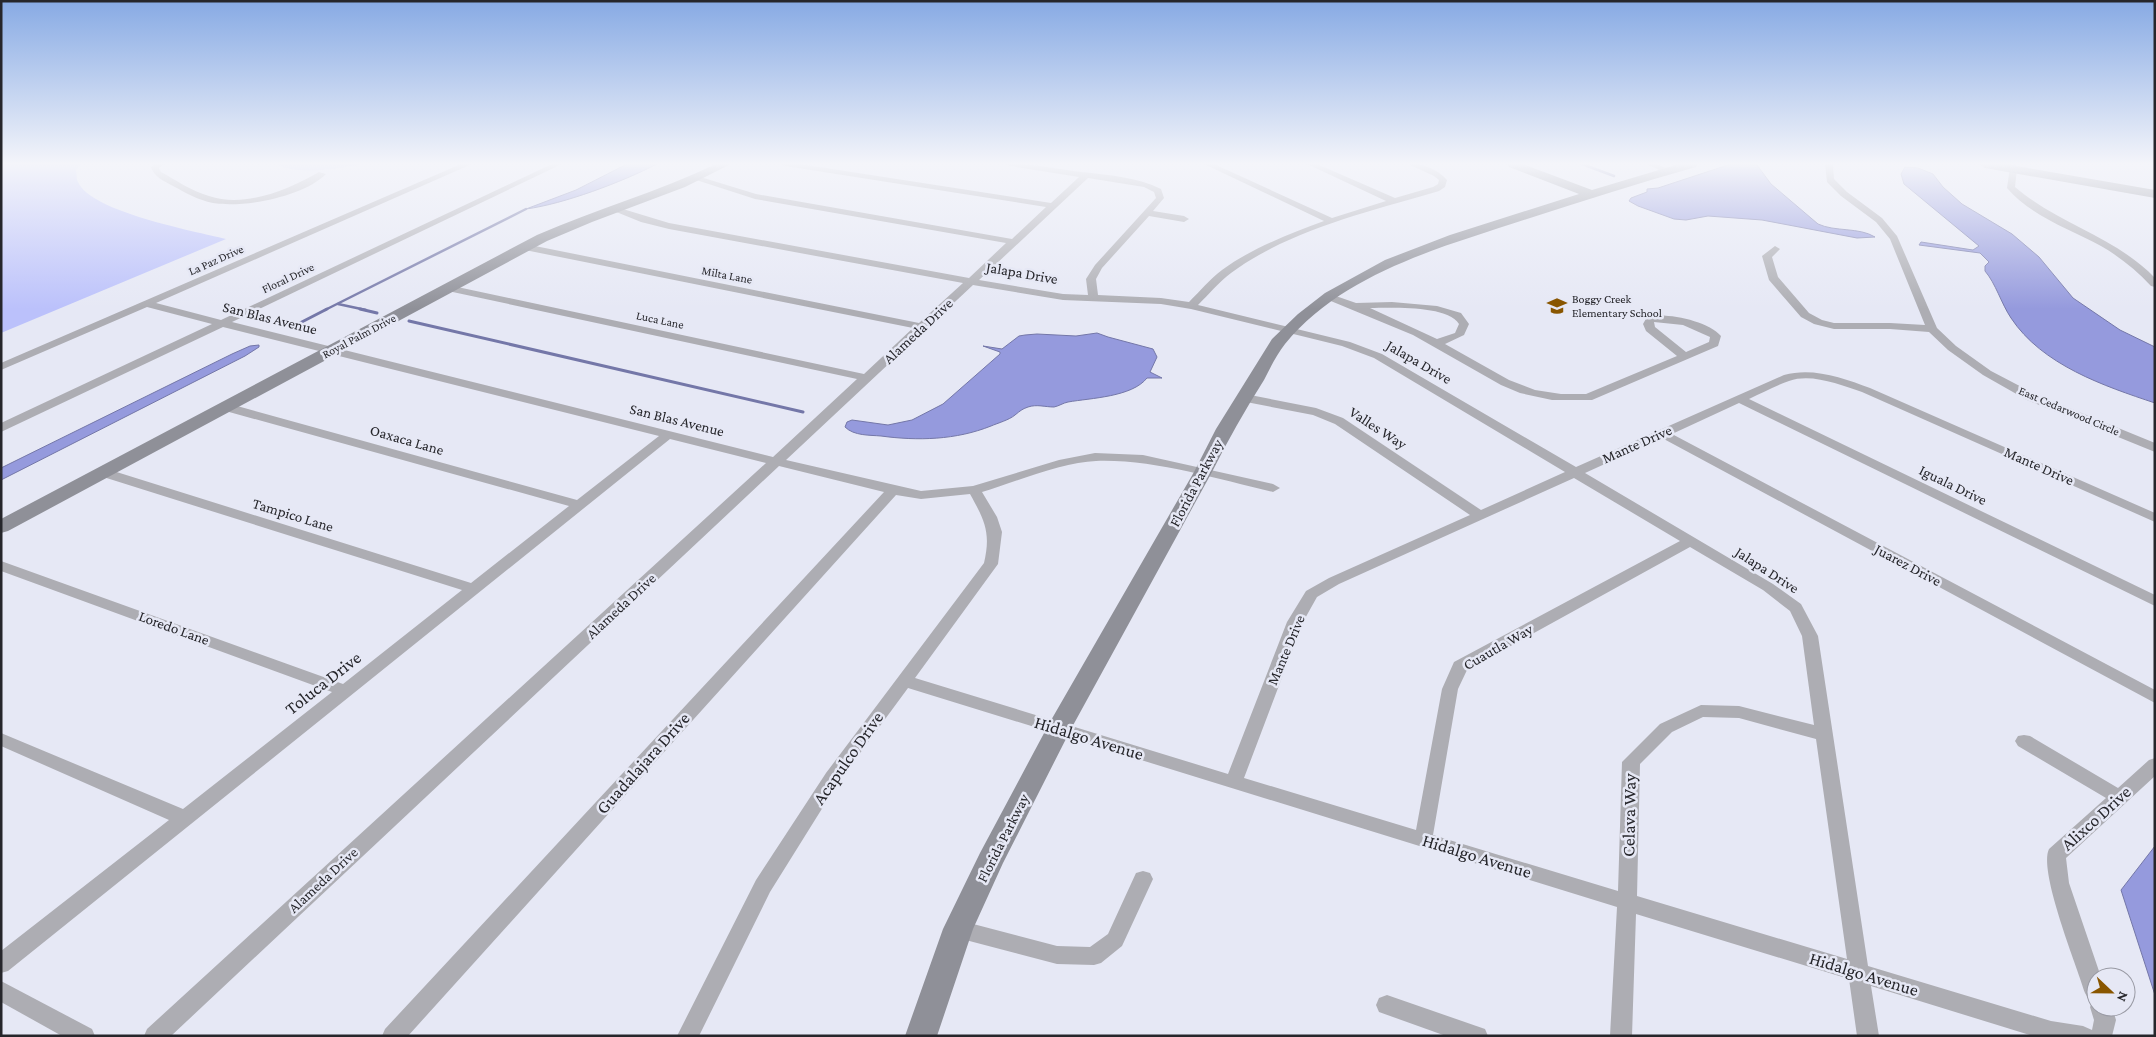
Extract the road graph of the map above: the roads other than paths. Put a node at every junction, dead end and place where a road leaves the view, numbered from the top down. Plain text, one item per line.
1 (357, 212) edge
2 (456, 212) edge
3 (603, 212) edge
4 (623, 212) edge
5 (848, 212) edge
6 (1046, 212) edge
7 (1313, 212) edge
8 (1357, 212) edge
9 (1534, 212) edge
10 (1869, 212) edge
11 (2044, 212) edge
12 (1147, 213) joint
13 (1184, 218) dead end
14 (1330, 220) junction
15 (1015, 242) junction
16 (526, 247) junction
17 (1775, 249) dead end
18 (972, 281) junction
19 (2155, 284) edge
20 (448, 288) junction
21 (1330, 297) junction
22 (1093, 298) junction
23 (146, 304) junction
24 (1191, 306) junction
25 (1355, 306) junction
26 (222, 323) junction
27 (923, 327) junction
28 (1932, 329) junction
29 (1289, 330) junction
30 (1436, 343) junction
31 (331, 350) junction
32 (1685, 357) junction
33 (1, 368) edge
34 (867, 378) junction
35 (1245, 398) junction
36 (1738, 398) junction
37 (226, 407) junction
38 (1, 428) edge
39 (669, 434) junction
40 (1661, 434) junction
41 (2155, 448) edge
42 (777, 462) junction
43 (102, 472) junction
44 (1203, 472) junction
45 (1573, 472) junction
46 (1273, 488) dead end
47 (893, 490) junction
48 (974, 490) junction
49 (580, 505) junction
50 (1480, 514) junction
51 (2155, 518) edge
52 (1, 527) edge
53 (1691, 541) junction
54 (1, 566) edge
55 (475, 589) junction
56 (2155, 600) edge
57 (903, 680) junction
58 (346, 691) junction
59 (2155, 697) edge
60 (1059, 729) junction
61 (1823, 734) junction
62 (1, 739) edge
63 (2024, 741) dead end
64 (2155, 765) edge
65 (1234, 782) junction
66 (2119, 797) junction
67 (184, 818) junction
68 (1423, 840) junction
69 (1143, 879) dead end
70 (1627, 901) junction
71 (958, 930) junction
72 (1, 964) edge
73 (2088, 967) edge
74 (1857, 971) junction
75 (1, 991) edge
76 (1387, 1005) dead end
77 (2104, 1017) edge
78 (84, 1036) edge
79 (155, 1036) edge
80 (393, 1036) edge
81 (688, 1036) edge
82 (921, 1036) edge
83 (1477, 1036) edge
84 (1621, 1036) edge
85 (1868, 1036) edge
86 (2083, 1036) edge
87 (2101, 1036) edge

1 - 23 street, La Paz Drive
2 - 26 street, Floral Drive
3 - 16 street, Royal Palm Drive
4 - 18 street, Jalapa Drive
5 - 15 street
6 - 15 street, Alameda Drive
7 - 14 street
8 - 14 street
9 - 21 street, Florida Parkway
10 - 28 street, East Cedarwood Circle
11 - 19 street
12 - 13 street
12 - 22 street
14 - 24 street
15 - 18 street, Alameda Drive
16 - 20 street, Royal Palm Drive
16 - 27 street, Milta Lane
17 - 28 street
18 - 22 street, Jalapa Drive
18 - 27 street, Alameda Drive
20 - 31 street, Royal Palm Drive
20 - 34 street, Luca Lane
21 - 25 street
21 - 29 street, Florida Parkway
22 - 24 street, Jalapa Drive
23 - 26 street, San Blas Avenue
23 - 33 street, La Paz Drive
24 - 29 street, Jalapa Drive
25 - 30 street
25 - 30 street
26 - 31 street, San Blas Avenue
26 - 38 street, Floral Drive
27 - 34 street, Alameda Drive
28 - 41 street, East Cedarwood Circle
29 - 35 street, Florida Parkway
29 - 45 street, Jalapa Drive
30 - 32 street
31 - 37 street, Royal Palm Drive
31 - 39 street, San Blas Avenue
32 - 32 street
34 - 42 street, Alameda Drive
35 - 44 street, Florida Parkway
35 - 50 street, Valles Way
36 - 40 street, Mante Drive
36 - 51 street, Mante Drive
36 - 56 street, Iguala Drive
37 - 43 street, Royal Palm Drive
37 - 49 street, Oaxaca Lane
39 - 42 street, San Blas Avenue
39 - 49 street, Toluca Drive
40 - 45 street, Mante Drive
40 - 59 street, Juarez Drive
42 - 47 street, San Blas Avenue
42 - 79 street, Alameda Drive
43 - 52 street, Royal Palm Drive
43 - 55 street, Tampico Lane
44 - 46 street, San Blas Avenue
44 - 48 street, San Blas Avenue
44 - 60 street, Florida Parkway
45 - 50 street, Mante Drive
45 - 53 street, Jalapa Drive
47 - 48 street, San Blas Avenue
47 - 80 street, Guadalajara Drive
48 - 57 street, Acapulco Drive
49 - 55 street, Toluca Drive
50 - 65 street, Mante Drive
53 - 61 street, Jalapa Drive
53 - 68 street, Cuautla Way
54 - 58 street, Loredo Lane
55 - 58 street, Toluca Drive
57 - 60 street, Hidalgo Avenue
57 - 81 street, Acapulco Drive
58 - 67 street, Toluca Drive
60 - 65 street, Hidalgo Avenue
60 - 71 street, Florida Parkway
61 - 70 street, Celava Way
61 - 74 street, Jalapa Drive
62 - 67 street
63 - 66 street
64 - 66 street, Alixco Drive
65 - 68 street, Hidalgo Avenue
66 - 73 street, Alixco Drive
67 - 72 street, Toluca Drive
68 - 70 street, Hidalgo Avenue
69 - 71 street
70 - 74 street, Hidalgo Avenue
70 - 84 street, Celava Way
71 - 82 street, Florida Parkway
74 - 85 street, Jalapa Drive
74 - 86 street, Hidalgo Avenue
75 - 78 street
76 - 83 street
77 - 87 street

